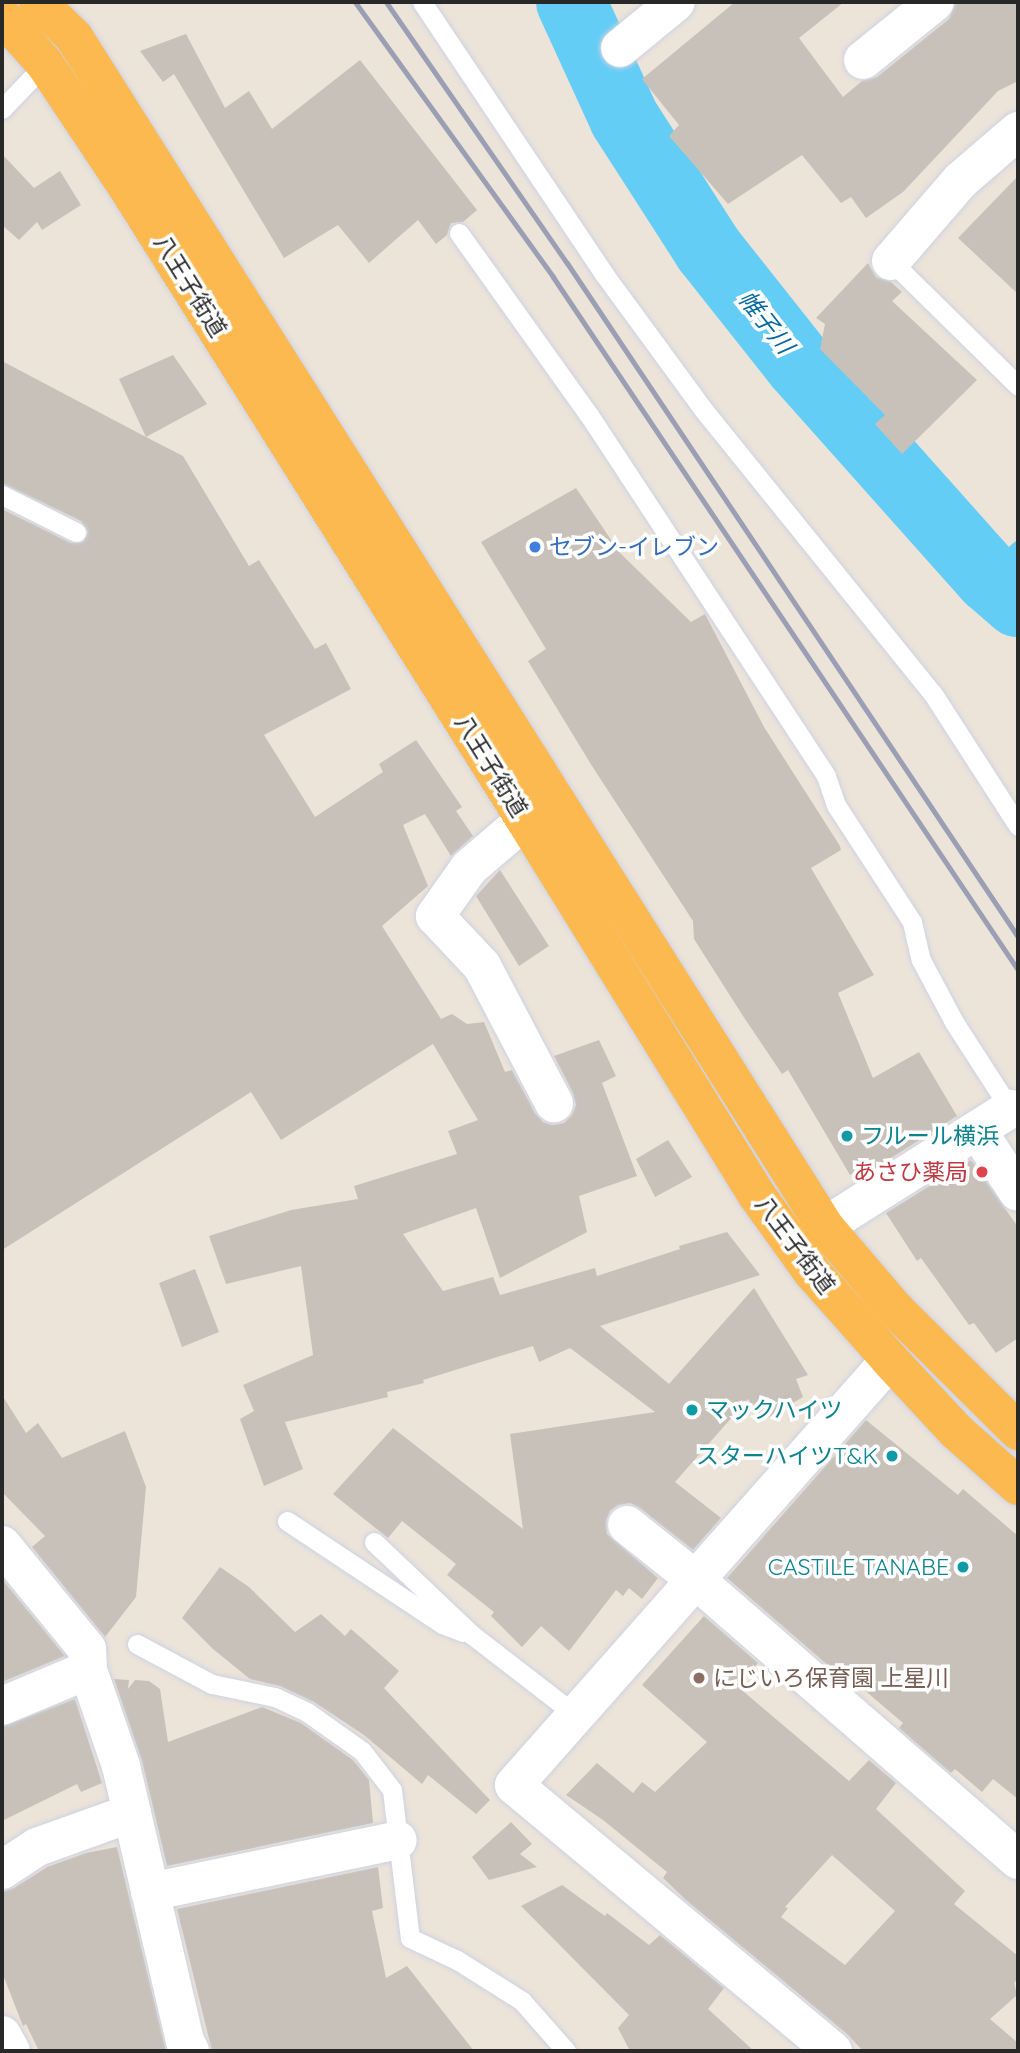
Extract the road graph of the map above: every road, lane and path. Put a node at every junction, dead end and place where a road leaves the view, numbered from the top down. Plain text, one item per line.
1 (38, 2) edge
2 (422, 2) edge
3 (676, 2) edge
4 (936, 2) edge
5 (2, 16) edge
6 (620, 48) dead end
7 (863, 60) dead end
8 (45, 64) junction
9 (2, 109) edge
10 (1018, 131) edge
11 (459, 233) dead end
12 (891, 261) joint
13 (1018, 386) edge
14 (2, 495) edge
15 (76, 532) dead end
16 (525, 820) junction
17 (1018, 826) edge
18 (554, 1103) dead end
19 (1010, 1109) joint
20 (977, 1130) junction
21 (1018, 1192) edge
22 (809, 1236) junction
23 (890, 1360) junction
24 (1018, 1431) edge
25 (1018, 1486) edge
26 (287, 1521) dead end
27 (627, 1525) dead end
28 (374, 1542) dead end
29 (2, 1545) edge
30 (696, 1580) junction
31 (471, 1634) junction
32 (137, 1644) dead end
33 (88, 1670) junction
34 (2, 1706) edge
35 (577, 1716) junction
36 (132, 1813) junction
37 (398, 1840) junction
38 (1018, 1860) edge
39 (2, 1870) edge
40 (150, 1892) junction
41 (2, 2035) edge
42 (11, 2051) edge
43 (191, 2051) edge
44 (566, 2051) edge
45 (834, 2051) edge

1 - 22 highway, 八王子街道
2 - 17 lane
3 - 6 street
4 - 7 street
5 - 8 highway, 八王子街道
8 - 9 lane
8 - 16 highway, 八王子街道
10 - 12 street
11 - 19 lane
12 - 13 lane
14 - 15 lane
16 - 18 street
16 - 22 highway, 八王子街道
19 - 20 street
20 - 21 street
20 - 22 street
22 - 23 highway, 八王子街道
22 - 24 highway, 八王子街道
23 - 25 highway, 八王子街道
23 - 30 street
26 - 31 lane
27 - 30 street
28 - 31 lane
29 - 33 street
30 - 35 street
30 - 38 street
31 - 35 lane
32 - 37 lane
33 - 34 street
33 - 36 street
35 - 45 street
36 - 39 street
36 - 40 street
37 - 40 street
37 - 44 lane
40 - 43 street
41 - 42 street

